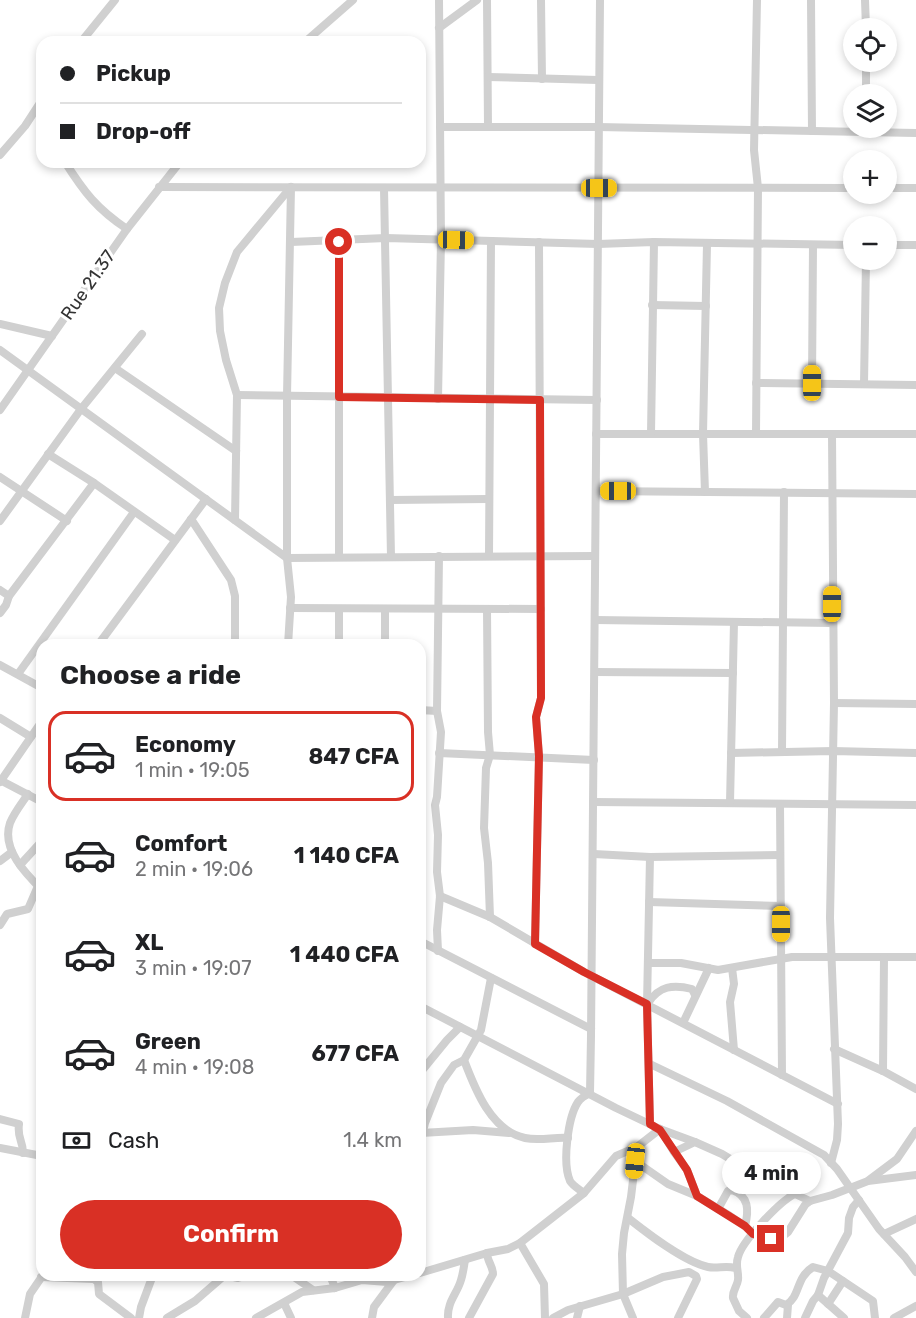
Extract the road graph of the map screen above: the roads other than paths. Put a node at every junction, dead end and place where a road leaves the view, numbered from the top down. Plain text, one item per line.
1 (115, 0) edge
2 (353, 0) edge
3 (439, 0) edge
4 (477, 0) edge
5 (488, 0) edge
6 (541, 0) edge
7 (600, 0) edge
8 (758, 0) edge
9 (811, 0) edge
10 (865, 0) edge
11 (866, 18) edge
12 (440, 28) junction
13 (86, 36) edge
14 (311, 36) edge
15 (488, 77) junction
16 (542, 79) junction
17 (598, 80) junction
18 (36, 111) edge
19 (440, 127) junction
20 (488, 127) junction
21 (598, 127) junction
22 (754, 130) junction
23 (843, 130) edge
24 (812, 131) junction
25 (897, 132) edge
26 (916, 133) edge
27 (0, 155) edge
28 (69, 168) edge
29 (175, 168) edge
30 (159, 187) junction
31 (291, 187) junction
32 (384, 188) junction
33 (440, 188) junction
34 (599, 188) junction
35 (758, 188) junction
36 (843, 188) edge
37 (897, 188) edge
38 (916, 188) edge
39 (127, 230) junction
40 (386, 238) junction
41 (441, 240) junction
42 (491, 241) junction
43 (291, 242) junction
44 (339, 242) junction
45 (539, 242) junction
46 (654, 242) junction
47 (598, 244) junction
48 (707, 244) junction
49 (758, 244) junction
50 (813, 245) junction
51 (843, 245) edge
52 (897, 245) edge
53 (916, 245) edge
54 (866, 270) edge
55 (652, 305) junction
56 (706, 306) junction
57 (0, 324) edge
58 (142, 334) dead end
59 (51, 336) junction
60 (0, 350) edge
61 (115, 368) junction
62 (28, 370) junction
63 (756, 383) junction
64 (812, 383) junction
65 (864, 384) junction
66 (916, 385) edge
67 (237, 395) junction
68 (287, 396) junction
69 (339, 397) junction
70 (389, 398) junction
71 (438, 399) junction
72 (490, 399) junction
73 (540, 400) junction
74 (597, 400) junction
75 (81, 409) junction
76 (0, 410) edge
77 (596, 434) junction
78 (651, 434) junction
79 (703, 434) junction
80 (756, 434) junction
81 (832, 434) junction
82 (916, 434) edge
83 (236, 451) junction
84 (48, 454) junction
85 (0, 477) edge
86 (94, 483) junction
87 (22, 491) junction
88 (596, 491) junction
89 (705, 492) junction
90 (784, 492) junction
91 (831, 493) junction
92 (916, 494) edge
93 (206, 499) junction
94 (488, 499) junction
95 (390, 500) junction
96 (134, 512) junction
97 (191, 519) junction
98 (235, 520) junction
99 (0, 521) edge
100 (67, 521) junction
101 (175, 540) junction
102 (439, 556) junction
103 (489, 556) junction
104 (541, 556) junction
105 (595, 556) junction
106 (339, 557) junction
107 (390, 557) junction
108 (287, 558) junction
109 (0, 590) edge
110 (9, 596) junction
111 (290, 608) junction
112 (339, 609) junction
113 (385, 609) junction
114 (438, 609) junction
115 (488, 609) junction
116 (541, 609) junction
117 (0, 613) edge
118 (595, 620) junction
119 (734, 622) junction
120 (783, 623) junction
121 (832, 623) junction
122 (44, 639) edge
123 (102, 639) edge
124 (235, 639) edge
125 (288, 639) edge
126 (339, 639) edge
127 (385, 639) edge
128 (36, 650) edge
129 (0, 665) edge
130 (595, 672) junction
131 (733, 673) junction
132 (18, 675) junction
133 (36, 685) edge
134 (834, 703) junction
135 (916, 704) edge
136 (426, 710) edge
137 (437, 711) junction
138 (0, 718) edge
139 (36, 730) edge
140 (31, 737) junction
141 (782, 752) junction
142 (833, 752) junction
143 (440, 753) junction
144 (731, 753) junction
145 (916, 753) edge
146 (490, 755) junction
147 (539, 756) junction
148 (594, 760) junction
149 (0, 781) edge
150 (28, 794) junction
151 (36, 799) edge
152 (593, 802) junction
153 (730, 803) junction
154 (780, 804) junction
155 (833, 804) junction
156 (916, 805) edge
157 (36, 848) edge
158 (12, 852) junction
159 (594, 854) junction
160 (780, 855) junction
161 (650, 857) junction
162 (0, 861) edge
163 (20, 866) junction
164 (36, 884) edge
165 (36, 895) edge
166 (440, 896) junction
167 (649, 902) junction
168 (781, 906) junction
169 (490, 917) junction
170 (0, 925) edge
171 (426, 944) edge
172 (535, 944) junction
173 (438, 951) junction
174 (830, 957) junction
175 (884, 957) junction
176 (916, 957) edge
177 (781, 959) junction
178 (648, 963) junction
179 (709, 968) junction
180 (732, 968) junction
181 (591, 975) junction
182 (491, 978) junction
183 (695, 995) junction
184 (647, 1004) junction
185 (426, 1009) edge
186 (683, 1023) junction
187 (460, 1027) junction
188 (591, 1029) junction
189 (478, 1037) junction
190 (834, 1049) junction
191 (734, 1050) junction
192 (464, 1060) junction
193 (650, 1064) junction
194 (426, 1066) edge
195 (883, 1071) junction
196 (782, 1075) junction
197 (916, 1089) edge
198 (590, 1093) junction
199 (838, 1104) junction
200 (0, 1119) edge
201 (426, 1120) edge
202 (650, 1124) junction
203 (660, 1130) junction
204 (916, 1131) edge
205 (426, 1132) edge
206 (509, 1133) junction
207 (568, 1138) junction
208 (695, 1142) junction
209 (636, 1147) junction
210 (0, 1148) edge
211 (674, 1152) junction
212 (23, 1154) junction
213 (36, 1155) edge
214 (635, 1161) junction
215 (831, 1162) junction
216 (916, 1175) edge
217 (868, 1181) junction
218 (849, 1189) junction
219 (584, 1193) junction
220 (795, 1194) junction
221 (697, 1196) junction
222 (859, 1200) junction
223 (810, 1201) junction
224 (718, 1209) junction
225 (628, 1218) junction
226 (916, 1219) edge
227 (745, 1226) junction
228 (753, 1234) junction
229 (884, 1234) junction
230 (520, 1243) junction
231 (488, 1253) junction
232 (465, 1260) junction
233 (735, 1268) junction
234 (426, 1271) edge
235 (828, 1271) junction
236 (916, 1272) edge
237 (39, 1281) edge
238 (97, 1281) edge
239 (151, 1281) edge
240 (218, 1281) edge
241 (300, 1281) edge
242 (332, 1281) edge
243 (359, 1281) edge
244 (374, 1281) edge
245 (390, 1281) edge
246 (393, 1281) edge
247 (843, 1281) junction
248 (335, 1288) junction
249 (313, 1290) junction
250 (623, 1294) junction
251 (818, 1296) junction
252 (285, 1303) junction
253 (580, 1305) junction
254 (789, 1305) junction
255 (828, 1305) junction
256 (916, 1306) edge
257 (25, 1318) edge
258 (131, 1318) edge
259 (140, 1318) edge
260 (167, 1318) edge
261 (256, 1318) edge
262 (291, 1318) edge
263 (372, 1318) edge
264 (448, 1318) edge
265 (470, 1318) edge
266 (545, 1318) edge
267 (553, 1318) edge
268 (577, 1318) edge
269 (633, 1318) edge
270 (678, 1318) edge
271 (747, 1318) edge
272 (764, 1318) edge
273 (787, 1318) edge
274 (805, 1318) edge
275 (844, 1318) edge
276 (875, 1318) edge
277 (894, 1318) edge

1 - 13 street
2 - 14 street
3 - 12 street
4 - 12 street
5 - 15 street
6 - 16 street
7 - 17 street
8 - 22 street
9 - 24 street
10 - 11 street
12 - 19 street
15 - 16 street
15 - 20 street
16 - 17 street
17 - 21 street
18 - 27 street
19 - 20 street
19 - 33 street
20 - 21 street
21 - 22 street
21 - 34 street
22 - 24 street
22 - 35 street
23 - 24 street
25 - 26 street
28 - 39 street
29 - 30 street, Rue 21.37
30 - 31 street
30 - 39 street, Rue 21.37
31 - 32 street
31 - 43 street
31 - 67 street
32 - 33 street
32 - 40 street
33 - 34 street
33 - 41 street
34 - 35 street
34 - 47 street
35 - 36 street
35 - 49 street
37 - 38 street
39 - 59 street, Rue 21.37
40 - 41 street
40 - 44 street
40 - 70 street
41 - 42 street
41 - 71 street
42 - 45 street
42 - 72 street
43 - 44 street
43 - 68 street
44 - 69 street
45 - 47 street
45 - 73 street
46 - 47 street
46 - 48 street
46 - 55 street
47 - 74 street
48 - 49 street
48 - 56 street
49 - 50 street
49 - 63 street
50 - 51 street
50 - 64 street
52 - 53 street
54 - 65 street
55 - 56 street
55 - 78 street
56 - 79 street
57 - 59 street
58 - 61 street
59 - 62 street, Rue 21.37
60 - 62 street
61 - 75 street
61 - 83 street
62 - 75 street
62 - 76 street, Rue 21.37
63 - 64 street
63 - 80 street
64 - 65 street
65 - 66 street
67 - 68 street
67 - 83 street
68 - 69 street
68 - 108 street
69 - 70 street
69 - 106 street
70 - 71 street
70 - 95 street
71 - 72 street
72 - 73 street
72 - 94 street
73 - 74 street
73 - 104 street
74 - 77 street
75 - 84 street
75 - 93 street
77 - 78 street
77 - 88 street
78 - 79 street
79 - 80 street
79 - 89 street
80 - 81 street
81 - 82 street
81 - 91 street
83 - 98 street
84 - 86 street
84 - 87 street
85 - 87 street
86 - 96 street
86 - 100 street
87 - 99 street
87 - 100 street
88 - 89 street
88 - 105 street
89 - 90 street
90 - 91 street
90 - 120 street
91 - 92 street
91 - 121 street
93 - 97 street
93 - 98 street
94 - 95 street
94 - 103 street
95 - 107 street
96 - 101 street
96 - 122 street
97 - 101 street
97 - 124 street
98 - 108 street
100 - 110 street
101 - 123 street
102 - 103 street
102 - 107 street
102 - 114 street
103 - 104 street
104 - 105 street
104 - 116 street
105 - 118 street
106 - 107 street
106 - 108 street
108 - 111 street
109 - 110 street
110 - 117 street
111 - 112 street
111 - 125 street
112 - 113 street
112 - 126 street
113 - 114 street
113 - 127 street
114 - 115 street
114 - 137 street
115 - 116 street
115 - 146 street
116 - 147 street
118 - 119 street
118 - 130 street
119 - 120 street
119 - 131 street
120 - 121 street
120 - 141 street
121 - 134 street
128 - 132 street
129 - 132 street
130 - 131 street
130 - 148 street
131 - 144 street
132 - 133 street
134 - 135 street
134 - 142 street
136 - 137 street
137 - 143 street
138 - 140 street
139 - 140 street
140 - 149 street
141 - 142 street
141 - 144 street
142 - 145 street
142 - 155 street
143 - 146 street
143 - 166 street
144 - 153 street
146 - 147 street
146 - 169 street
147 - 148 street
147 - 172 street
148 - 152 street
149 - 150 street
150 - 151 street
150 - 158 street
152 - 153 street
152 - 159 street
153 - 154 street
154 - 155 street
154 - 160 street
155 - 156 street
155 - 174 street
157 - 163 street
158 - 162 street
158 - 163 street
159 - 161 street
159 - 181 street
160 - 161 street
160 - 168 street
161 - 167 street
163 - 164 street
165 - 170 street
166 - 169 street
166 - 173 street
167 - 168 street
167 - 178 street
168 - 177 street
169 - 172 street
171 - 173 street
172 - 181 street
173 - 182 street
174 - 175 street
174 - 177 street
174 - 190 street
175 - 176 street
175 - 195 street
177 - 180 street
177 - 196 street
178 - 179 street
178 - 184 street
179 - 180 street
179 - 183 street
180 - 191 street
181 - 184 street
181 - 188 street
182 - 188 street
182 - 189 street
183 - 184 street
183 - 186 street
184 - 186 street
184 - 193 street
185 - 187 street
186 - 191 street
187 - 189 street
187 - 194 street
188 - 198 street
189 - 192 street
189 - 198 street
190 - 195 street
190 - 199 street
191 - 196 street
192 - 201 street
192 - 206 street
193 - 202 street
193 - 215 street
195 - 197 street
196 - 199 street
198 - 202 street
198 - 207 street
199 - 215 street
200 - 212 street
202 - 203 street
203 - 208 street
203 - 209 street
203 - 211 street
204 - 217 street
205 - 206 street
206 - 207 street
207 - 219 street
208 - 211 street
208 - 220 street
209 - 214 street
209 - 219 street
210 - 212 street
211 - 221 street
212 - 213 street
214 - 221 street
214 - 225 street
215 - 218 street
216 - 217 street
217 - 218 street
218 - 222 street
218 - 223 street
219 - 230 street
220 - 223 street
220 - 228 street
221 - 224 street
222 - 229 street
222 - 235 street
223 - 228 street
224 - 227 street
224 - 227 street
225 - 233 street
225 - 250 street
226 - 229 street
227 - 228 street
228 - 233 street
229 - 236 street
230 - 231 street
230 - 266 street
231 - 232 street
231 - 265 street
232 - 234 street
232 - 264 street
233 - 271 street
235 - 247 street
235 - 251 street
235 - 254 street
237 - 257 street
238 - 258 street
239 - 259 street
240 - 260 street
241 - 249 street
242 - 248 street
243 - 248 street
244 - 245 street
246 - 263 street
247 - 255 street
247 - 276 street
248 - 249 street
249 - 252 street
250 - 253 street
250 - 269 street
250 - 270 street
251 - 255 street
251 - 274 street
252 - 261 street
252 - 262 street
253 - 267 street
253 - 268 street
254 - 272 street
254 - 273 street
255 - 275 street
256 - 277 street

